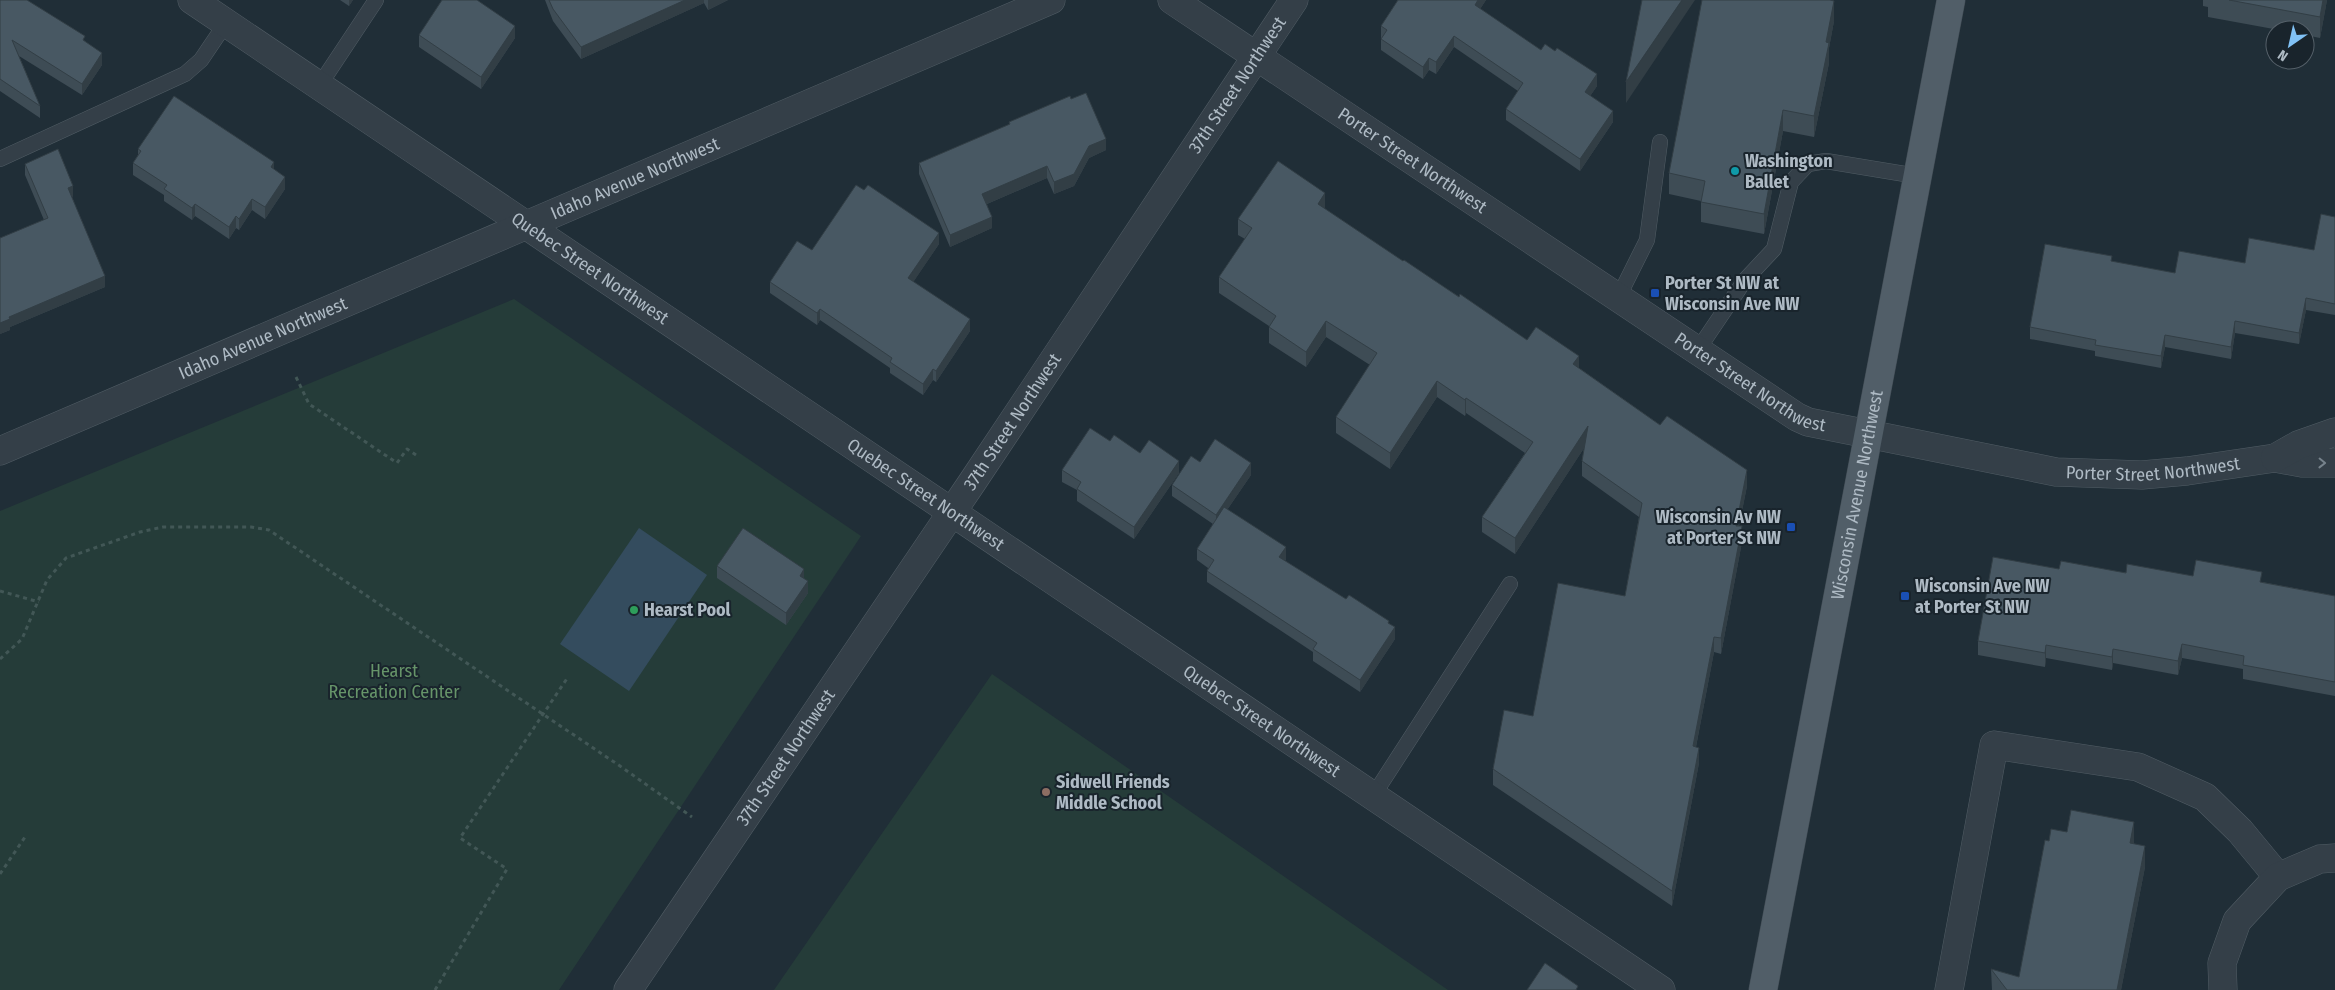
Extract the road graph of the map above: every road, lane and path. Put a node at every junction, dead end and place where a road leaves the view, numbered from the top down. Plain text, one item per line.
1 (192, 0) edge
2 (376, 0) edge
3 (1051, 0) edge
4 (1172, 0) edge
5 (1294, 0) edge
6 (1951, 0) edge
7 (226, 23) junction
8 (1256, 56) junction
9 (319, 86) junction
10 (1660, 142) dead end
11 (0, 159) edge
12 (1917, 176) junction
13 (526, 226) junction
14 (1618, 298) junction
15 (1697, 351) junction
16 (296, 377) dead end
17 (2335, 432) edge
18 (1868, 434) junction
19 (0, 451) edge
20 (416, 454) dead end
21 (2275, 458) junction
22 (2335, 463) edge
23 (952, 512) junction
24 (1510, 584) dead end
25 (0, 591) edge
26 (39, 602) junction
27 (0, 659) edge
28 (568, 676) dead end
29 (542, 713) junction
30 (1373, 796) junction
31 (692, 817) dead end
32 (26, 837) dead end
33 (2335, 858) edge
34 (0, 874) edge
35 (2278, 877) junction
36 (435, 990) edge
37 (628, 990) edge
38 (1661, 990) edge
39 (1763, 990) edge
40 (1950, 990) edge
41 (2223, 990) edge

1 - 7 street, Quebec Street Northwest
2 - 9 lane
3 - 13 street, Idaho Avenue Northwest
4 - 8 street, Porter Street Northwest
5 - 8 street, 37th Street Northwest
6 - 12 main road, Wisconsin Avenue Northwest
7 - 9 street, Quebec Street Northwest
7 - 11 lane
8 - 14 street, Porter Street Northwest
8 - 23 street, 37th Street Northwest
9 - 13 street, Quebec Street Northwest
10 - 14 lane
12 - 15 lane
12 - 18 main road, Wisconsin Avenue Northwest
13 - 19 street, Idaho Avenue Northwest
13 - 23 street, Quebec Street Northwest
14 - 15 street, Porter Street Northwest
15 - 18 street, Porter Street Northwest
16 - 20 path
17 - 21 street, Porter Street Northwest
18 - 21 street, Porter Street Northwest
18 - 39 main road, Wisconsin Avenue Northwest
21 -> 22 street, Porter Street Northwest
23 - 30 street, Quebec Street Northwest
23 - 37 street, 37th Street Northwest
24 - 30 lane
25 - 26 path
26 - 27 path
26 - 29 path
28 - 29 path
29 - 31 path
29 - 36 path
30 - 38 street, Quebec Street Northwest
32 - 34 path
33 - 35 street
35 - 40 street
35 - 41 street

